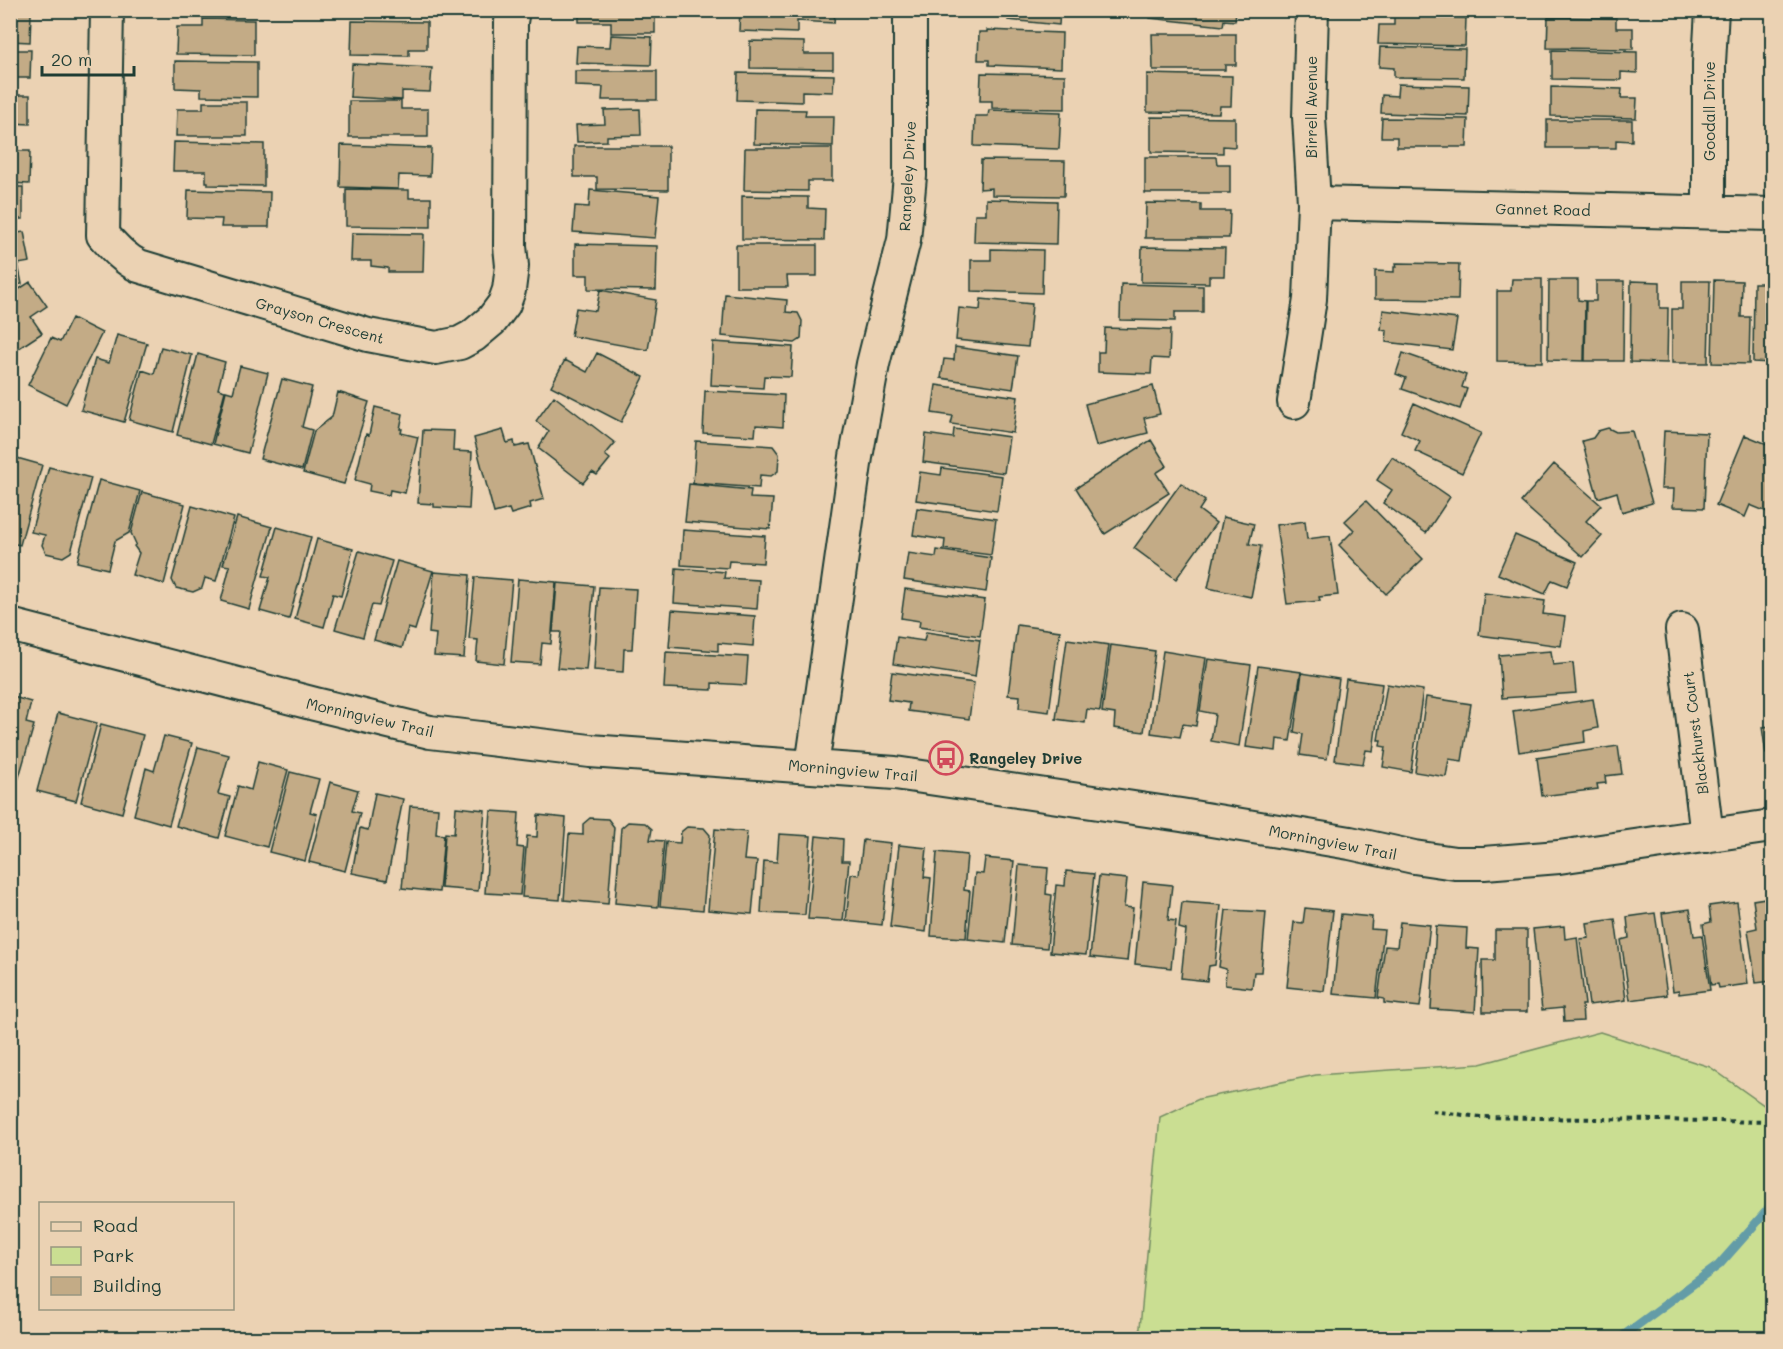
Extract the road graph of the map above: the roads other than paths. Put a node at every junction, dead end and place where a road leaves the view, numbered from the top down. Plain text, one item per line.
1 (106, 10) edge
2 (513, 10) edge
3 (910, 10) edge
4 (1312, 10) edge
5 (1712, 10) edge
6 (1314, 203) junction
7 (1709, 212) junction
8 (1773, 214) edge
9 (1294, 402) dead end
10 (10, 625) edge
11 (1682, 630) dead end
12 (812, 766) junction
13 (1773, 826) edge
14 (1707, 836) junction

1 - 2 street, Grayson Crescent
3 - 12 street, Rangeley Drive
4 - 6 street, Birrell Avenue
5 - 7 street, Goodall Drive
6 - 7 street, Gannet Road
6 - 9 street, Birrell Avenue
7 - 8 street, Gannet Road
10 - 12 street, Morningview Trail
11 - 14 street, Blackhurst Court
12 - 14 street, Morningview Trail
13 - 14 street, Morningview Trail

